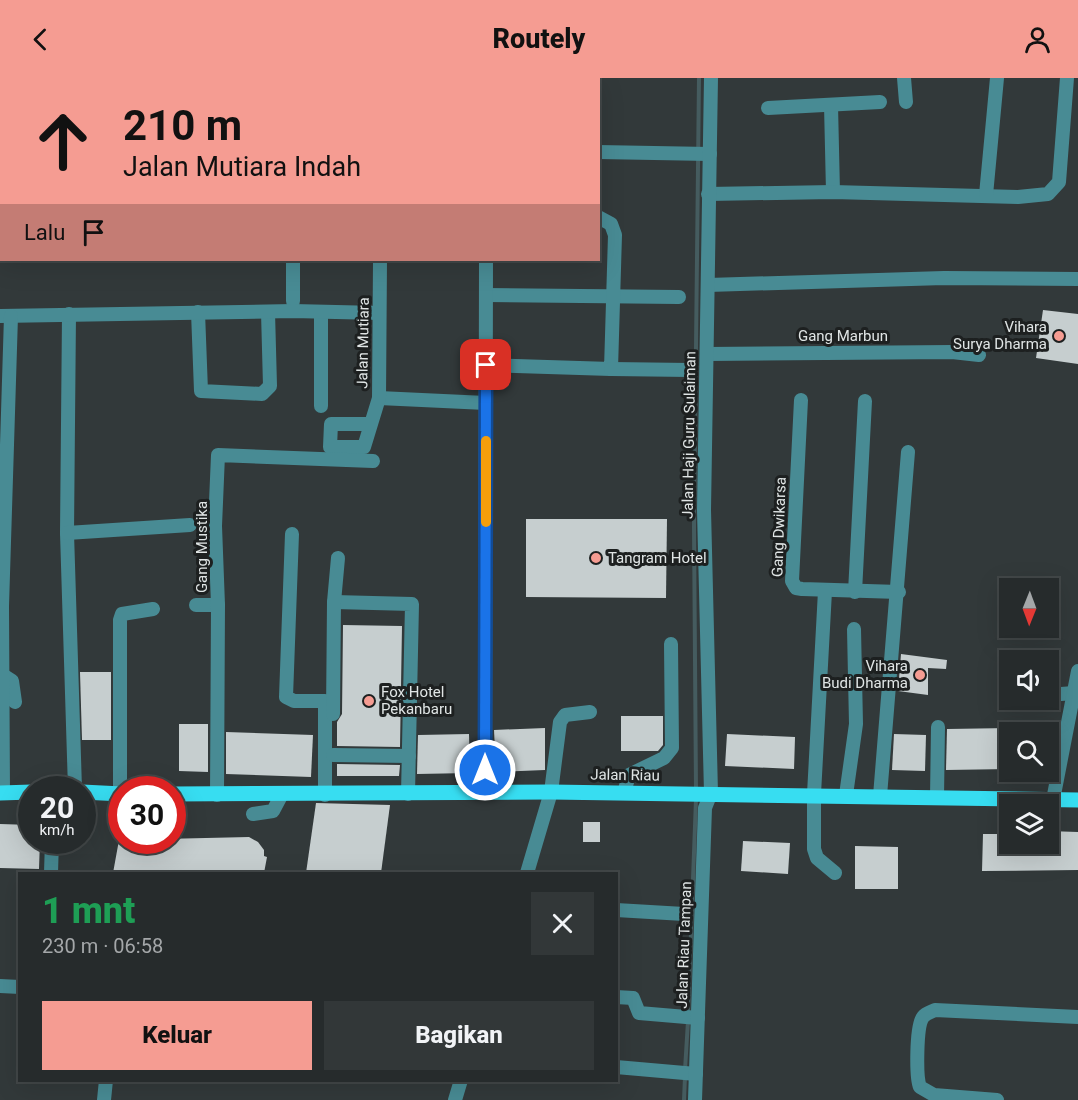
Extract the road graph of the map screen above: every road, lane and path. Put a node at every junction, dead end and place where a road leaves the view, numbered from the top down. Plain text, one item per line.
1 (711, 78) edge
2 (904, 78) edge
3 (997, 78) edge
4 (1067, 78) edge
5 (880, 102) dead end
6 (906, 102) dead end
7 (831, 105) junction
8 (768, 108) dead end
9 (600, 152) edge
10 (710, 154) junction
11 (833, 192) junction
12 (708, 194) junction
13 (986, 195) junction
14 (600, 218) edge
15 (293, 261) edge
16 (380, 261) edge
17 (486, 261) edge
18 (1078, 279) edge
19 (708, 285) junction
20 (486, 295) junction
21 (611, 295) junction
22 (679, 297) dead end
23 (293, 301) dead end
24 (198, 312) junction
25 (268, 312) junction
26 (321, 312) junction
27 (379, 313) junction
28 (69, 314) junction
29 (6, 316) edge
30 (706, 354) junction
31 (979, 356) dead end
32 (486, 365) junction
33 (611, 369) junction
34 (690, 370) dead end
35 (379, 398) junction
36 (801, 400) dead end
37 (865, 401) dead end
38 (486, 403) junction
39 (321, 406) dead end
40 (370, 424) dead end
41 (908, 452) dead end
42 (373, 461) dead end
43 (190, 525) dead end
44 (67, 533) junction
45 (292, 534) dead end
46 (338, 558) dead end
47 (825, 591) junction
48 (855, 592) junction
49 (898, 592) junction
50 (334, 602) junction
51 (196, 605) dead end
52 (218, 605) junction
53 (153, 609) dead end
54 (854, 629) dead end
55 (671, 644) dead end
56 (1078, 671) edge
57 (2, 674) junction
58 (1074, 693) junction
59 (1059, 694) edge
60 (15, 702) dead end
61 (590, 712) dead end
62 (938, 727) dead end
63 (333, 755) junction
64 (409, 756) junction
65 (75, 776) edge
66 (121, 776) edge
67 (18, 792) edge
68 (550, 792) junction
69 (1, 793) edge
70 (484, 793) junction
71 (624, 793) junction
72 (709, 793) junction
73 (186, 794) edge
74 (282, 794) junction
75 (328, 794) junction
76 (408, 794) junction
77 (1054, 794) edge
78 (217, 795) junction
79 (814, 795) junction
80 (846, 795) junction
81 (880, 796) junction
82 (937, 798) junction
83 (999, 799) edge
84 (1059, 800) edge
85 (1078, 800) edge
86 (254, 814) dead end
87 (52, 854) edge
88 (51, 872) edge
89 (527, 872) edge
90 (835, 873) dead end
91 (618, 910) edge
92 (684, 914) dead end
93 (0, 986) edge
94 (18, 987) edge
95 (618, 997) edge
96 (1078, 1017) edge
97 (692, 1018) junction
98 (618, 1067) edge
99 (690, 1073) junction
100 (106, 1082) edge
101 (460, 1082) edge
102 (920, 1094) edge
103 (104, 1100) edge
104 (455, 1100) edge
105 (695, 1100) edge
106 (997, 1100) edge

1 - 10 street, Jalan Haji Guru Sulaiman
2 - 6 street
3 - 13 street
4 - 13 street
5 - 7 street
7 - 8 street
7 - 11 street
9 - 10 street
10 - 12 street, Jalan Haji Guru Sulaiman
11 - 12 street
11 - 13 street
12 - 19 street, Jalan Haji Guru Sulaiman
14 - 21 street
15 - 23 street
16 - 27 street, Jalan Mutiara
17 - 20 street
18 - 19 street
19 - 30 street, Jalan Haji Guru Sulaiman
20 - 21 street
20 - 32 street
21 - 22 street
21 - 33 street
24 - 25 street
24 - 25 street
24 - 28 street
25 - 26 street
26 - 27 street
26 - 39 street
27 - 35 street, Jalan Mutiara
28 - 29 street
28 - 44 street
29 - 57 street
30 - 31 street, Gang Marbun
30 - 72 street, Jalan Haji Guru Sulaiman
32 - 33 street
32 - 38 street
33 - 34 street
35 - 38 street, Jalan Mutiara
35 - 40 street
36 - 47 street, Gang Dwikarsa
37 - 48 street
38 - 70 street
41 - 49 street
42 - 52 street, Gang Mustika
43 - 44 street
44 - 65 street
45 - 75 street
46 - 50 street
47 - 48 street, Gang Dwikarsa
47 - 79 street
48 - 49 street, Gang Dwikarsa
49 - 81 street
50 - 63 street
50 - 64 street
51 - 52 street
52 - 78 street, Gang Mustika
53 - 66 street
54 - 80 street
55 - 71 street
56 - 58 street
57 - 60 street
57 - 69 street
58 - 59 street
58 - 77 street
61 - 68 street
62 - 82 street
63 - 64 street
63 - 75 street
64 - 76 street
67 - 69 main road
68 - 70 main road, Jalan Riau
68 - 71 main road, Jalan Riau
68 - 89 street
70 - 76 main road, Jalan Riau
71 - 72 main road, Jalan Riau
72 - 79 main road, Jalan Riau
72 - 97 street, Jalan Riau Tampan
73 - 78 main road, Jalan Riau
74 - 75 main road, Jalan Riau
74 - 78 main road, Jalan Riau
74 - 86 street
75 - 76 main road, Jalan Riau
79 - 80 main road, Jalan Riau
79 - 90 street
80 - 81 main road, Jalan Riau
81 - 82 main road, Jalan Riau
82 - 83 main road, Jalan Riau
84 - 85 main road, Jalan Riau
87 - 88 street
91 - 92 street
93 - 94 street
95 - 97 street
96 - 102 street
97 - 99 street, Jalan Riau Tampan
98 - 99 street
99 - 105 street, Jalan Riau Tampan
100 - 103 street
101 - 104 street
102 - 106 street

